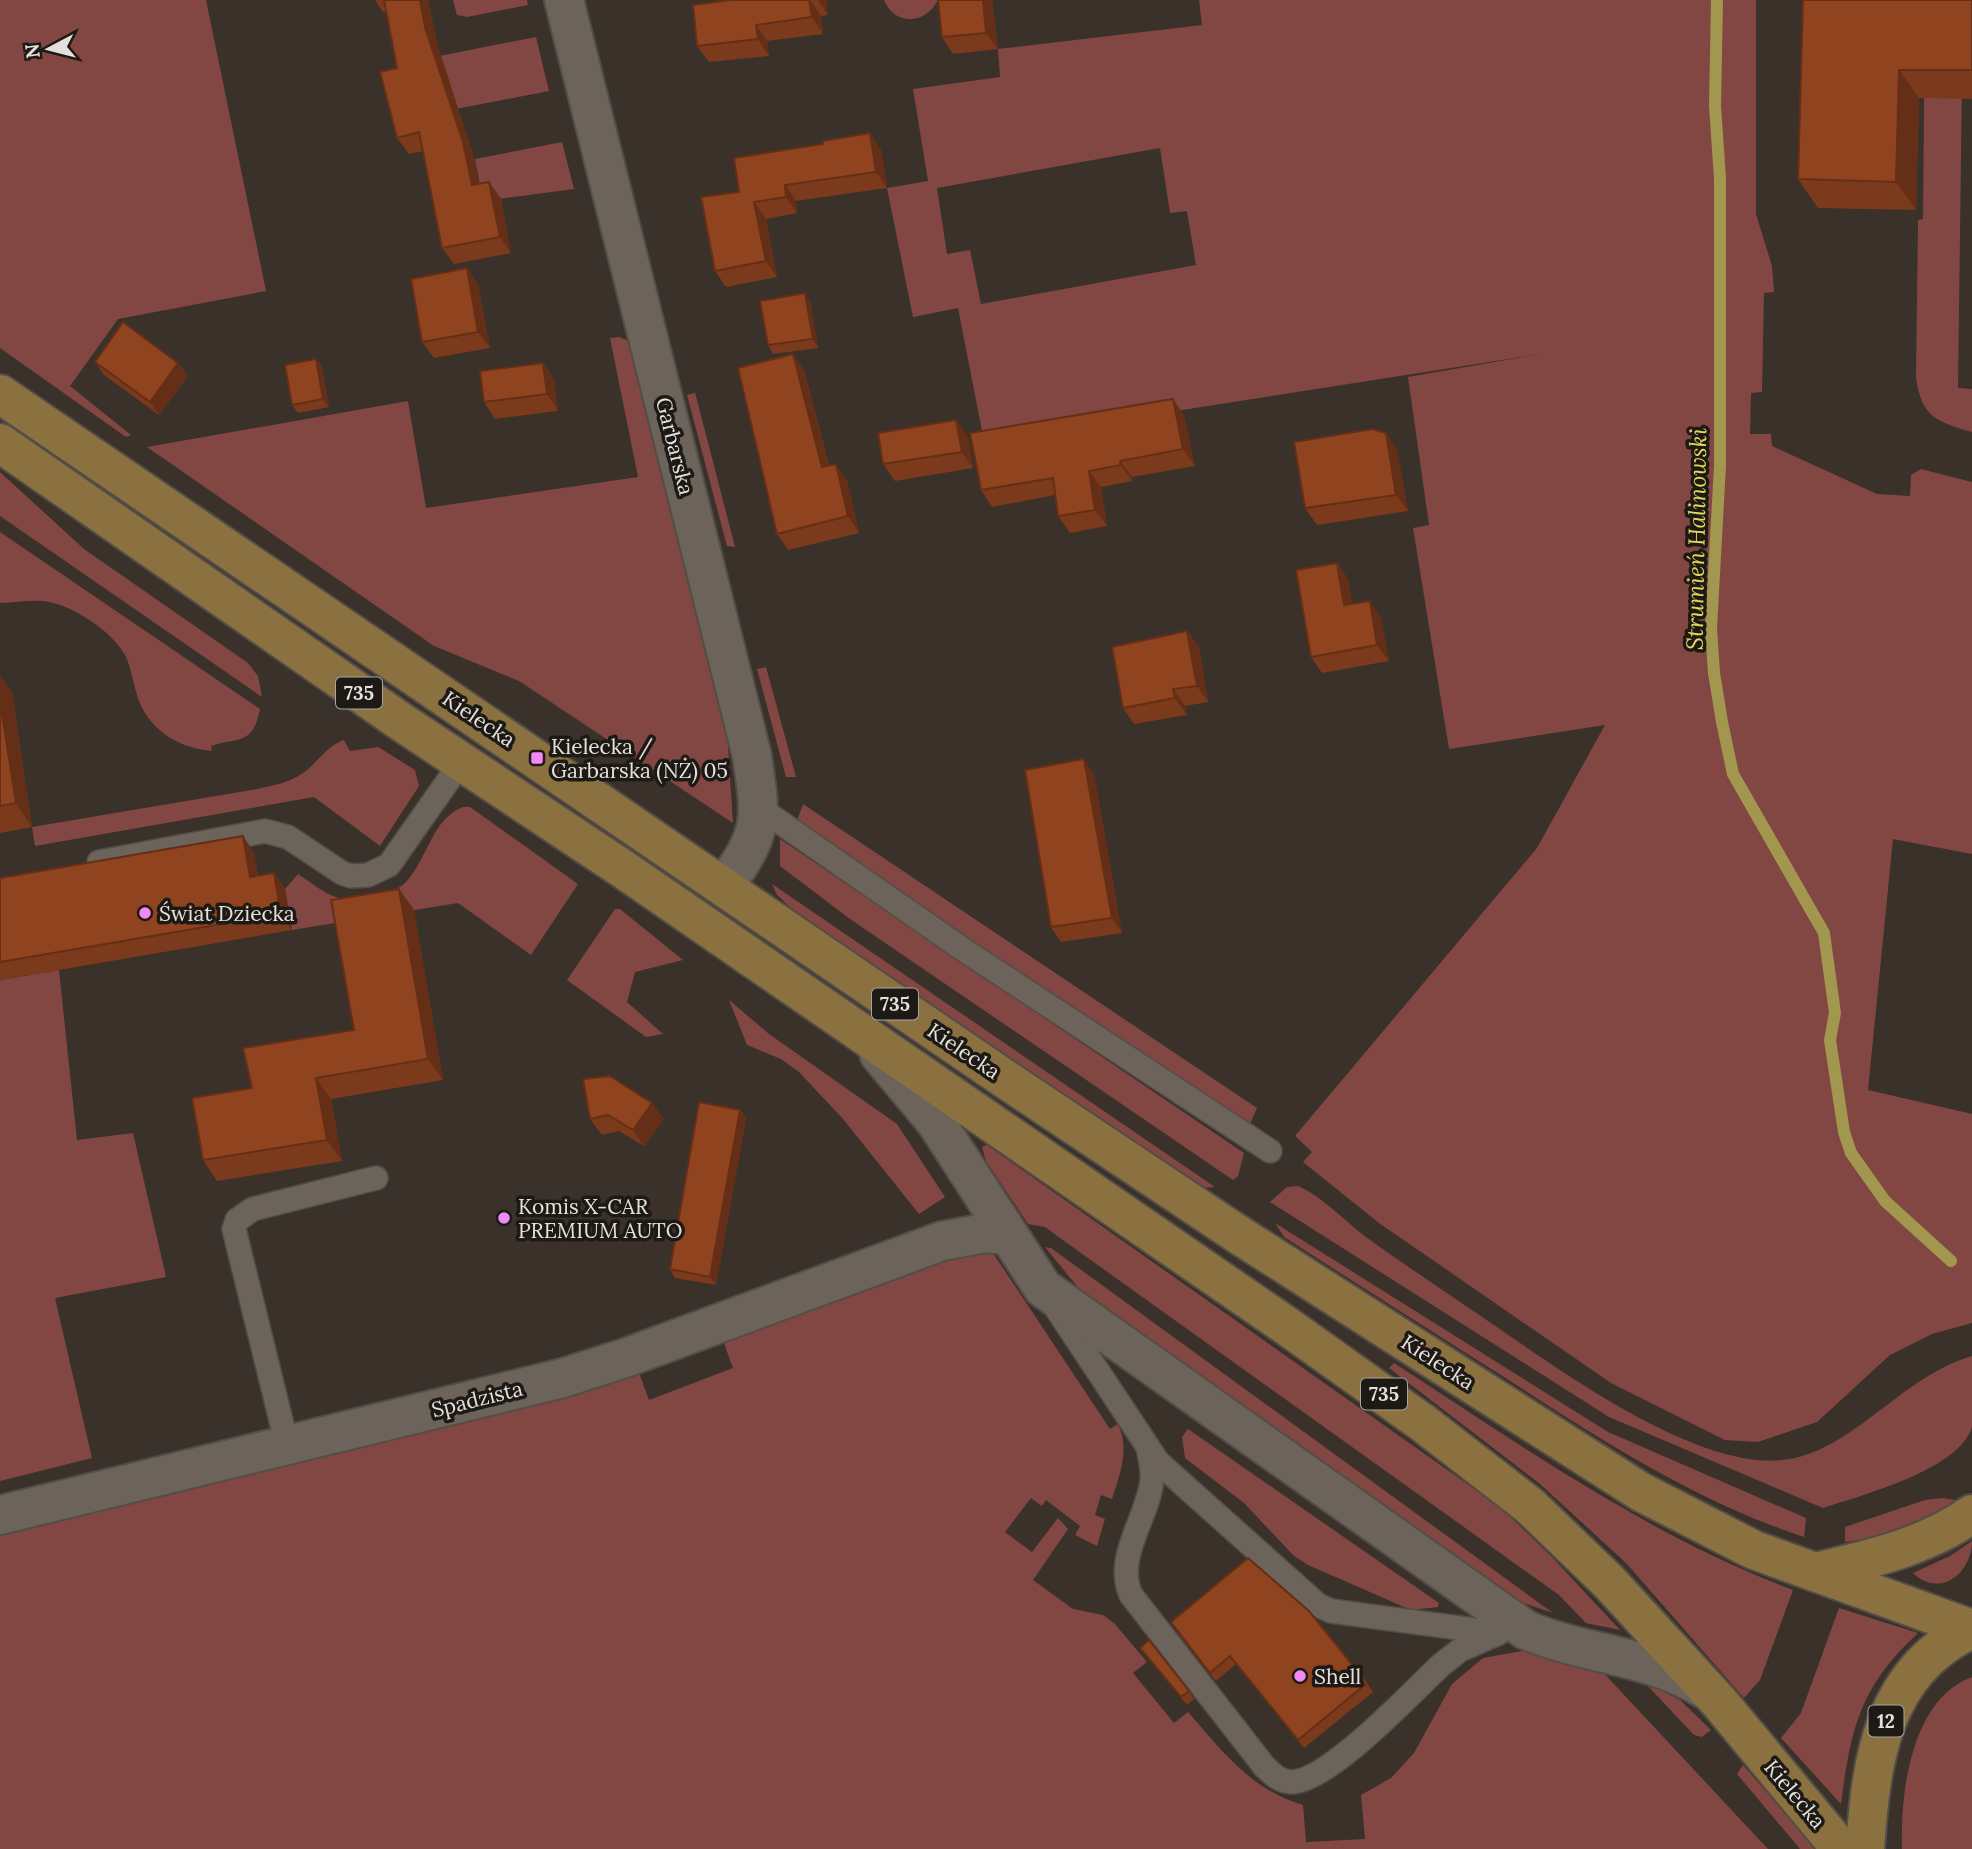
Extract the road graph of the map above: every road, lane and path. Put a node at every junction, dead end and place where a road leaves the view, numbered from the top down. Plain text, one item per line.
1 (564, 0) edge
2 (0, 394) edge
3 (0, 443) edge
4 (462, 761) junction
5 (758, 807) junction
6 (80, 865) edge
7 (724, 887) junction
8 (852, 1026) junction
9 (1270, 1151) dead end
10 (376, 1178) dead end
11 (978, 1187) junction
12 (1008, 1235) junction
13 (942, 1241) junction
14 (1043, 1288) junction
15 (287, 1445) junction
16 (1148, 1448) junction
17 (1972, 1514) edge
18 (0, 1515) edge
19 (1815, 1572) junction
20 (1972, 1629) edge
21 (1499, 1633) junction
22 (1548, 1640) junction
23 (1706, 1690) junction
24 (1841, 1849) edge
25 (1865, 1849) edge

1 - 5 street, Garbarska
2 - 7 main road, Kielecka / 735
3 - 4 main road, Kielecka / 735
4 - 6 lane
4 - 8 main road, Kielecka / 735
5 - 7 street, Garbarska
5 - 9 lane
7 - 19 main road, Kielecka / 735
8 - 11 street
8 - 23 main road, Kielecka / 735
10 - 15 lane
11 - 12 street
11 - 13 street, Spadzista
12 - 13 street, Spadzista
12 - 14 street
13 - 15 street, Spadzista
14 - 16 lane
14 - 22 street
15 - 18 street, Spadzista
16 - 21 lane
16 - 21 lane
17 - 19 main road
19 - 20 main road, Kielecka / 735
20 - 25 main road, 12
21 - 22 lane
22 - 23 street
23 - 24 main road, Kielecka / 735

